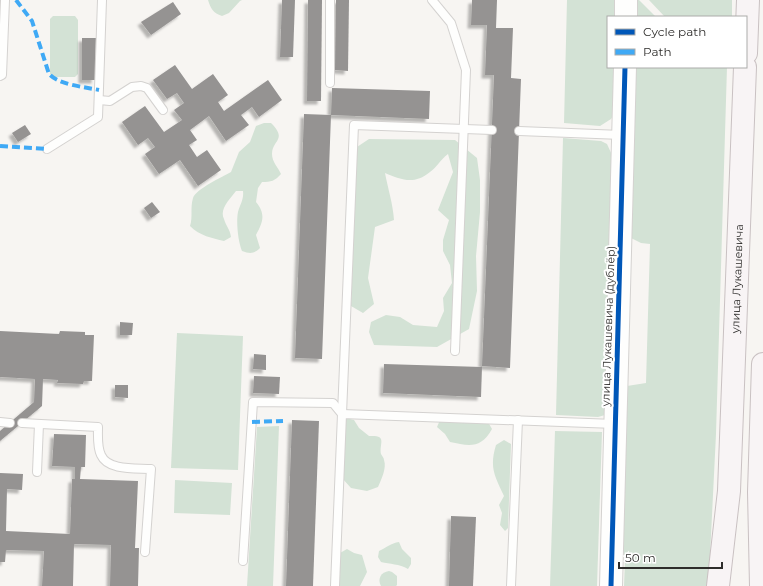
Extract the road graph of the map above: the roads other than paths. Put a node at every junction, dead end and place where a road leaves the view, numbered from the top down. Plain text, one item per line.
1 (5, 0) edge
2 (102, 0) edge
3 (330, 0) edge
4 (432, 0) edge
5 (626, 0) edge
6 (748, 0) edge
7 (626, 16) edge
8 (747, 26) edge
9 (624, 68) edge
10 (746, 68) edge
11 (0, 76) edge
12 (330, 83) dead end
13 (99, 100) junction
14 (163, 110) dead end
15 (464, 129) junction
16 (492, 130) dead end
17 (519, 131) dead end
18 (623, 135) junction
19 (47, 149) dead end
20 (455, 351) dead end
21 (763, 364) edge
22 (342, 414) junction
23 (518, 420) junction
24 (0, 422) edge
25 (10, 423) dead end
26 (22, 423) dead end
27 (39, 424) junction
28 (615, 424) junction
29 (37, 472) dead end
30 (729, 491) junction
31 (759, 492) junction
32 (145, 552) dead end
33 (243, 560) dead end
34 (335, 586) edge
35 (511, 586) edge
36 (611, 586) edge
37 (718, 586) edge
38 (730, 586) edge
39 (750, 586) edge
40 (761, 586) edge

1 - 11 lane
2 - 13 lane
3 - 12 lane
4 - 15 lane
5 - 7 street
6 - 8 main road
9 - 18 street, улица Лукашевича (дублёр)
10 - 30 main road, улица Лукашевича
13 - 14 lane
13 - 19 lane
15 - 16 lane
15 - 20 lane
15 - 22 lane
17 - 18 lane
18 - 28 street, улица Лукашевича (дублёр)
21 - 31 main road
22 - 23 lane
22 - 33 lane
22 - 34 lane
23 - 28 lane
23 - 35 lane
24 - 25 lane
26 - 27 lane
27 - 29 lane
27 - 32 lane
28 - 36 street, улица Лукашевича (дублёр)
30 - 37 main road, улица Лукашевича
30 - 38 main road, улица Лукашевича
31 - 39 main road
31 - 40 main road

